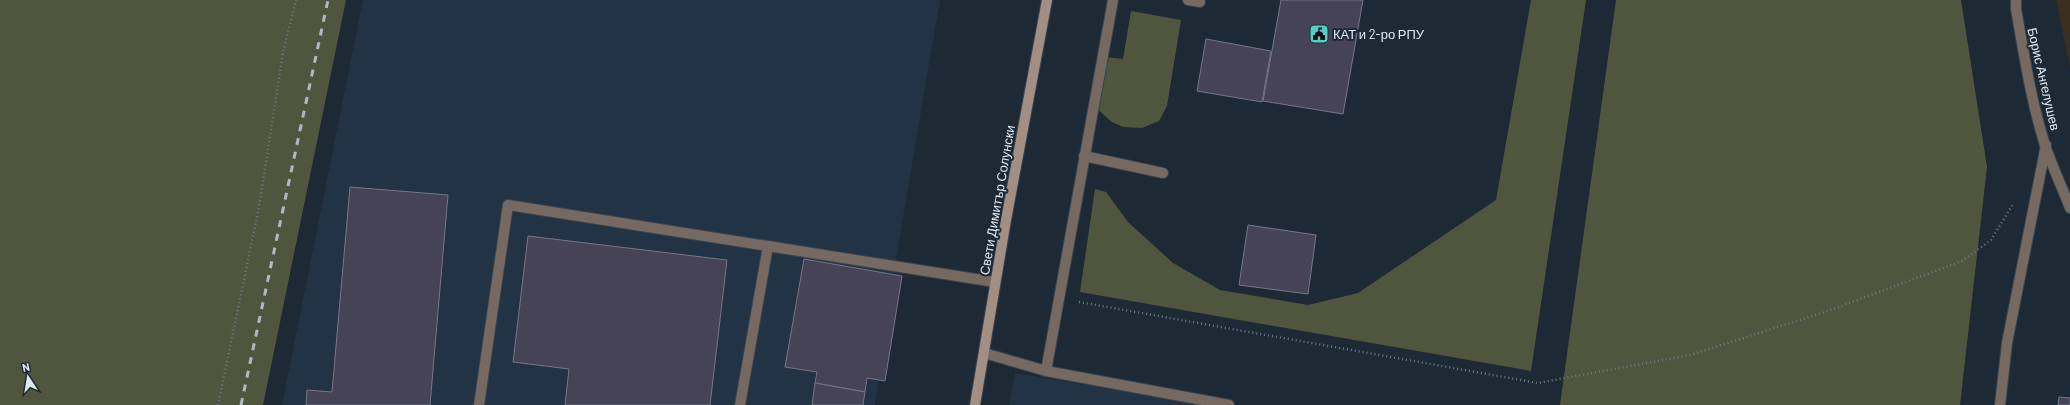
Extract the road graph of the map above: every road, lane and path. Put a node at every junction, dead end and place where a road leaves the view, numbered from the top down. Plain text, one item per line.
1 (296, 0) edge
2 (1047, 0) edge
3 (1113, 0) edge
4 (1188, 0) edge
5 (2016, 0) edge
6 (1200, 2) dead end
7 (2046, 145) junction
8 (1084, 156) junction
9 (1163, 173) dead end
10 (2036, 195) junction
11 (2070, 208) edge
12 (768, 246) junction
13 (995, 282) junction
14 (1059, 298) junction
15 (984, 353) junction
16 (1046, 371) junction
17 (218, 405) edge
18 (479, 405) edge
19 (740, 405) edge
20 (975, 405) edge
21 (1229, 405) edge
22 (2000, 405) edge

1 - 17 path
2 - 13 main road, Свети Димитър Солунски
3 - 8 street
4 - 6 street
5 - 7 street, Борис Ангелушев
7 - 10 street
7 - 11 street, Борис Ангелушев
8 - 9 street
8 - 14 street
10 - 14 path
10 - 22 street
12 - 13 street
12 - 18 street
12 - 19 street
13 - 15 main road, Свети Димитър Солунски
14 - 16 street
15 - 16 street
15 - 20 main road, Свети Димитър Солунски
16 - 21 street

